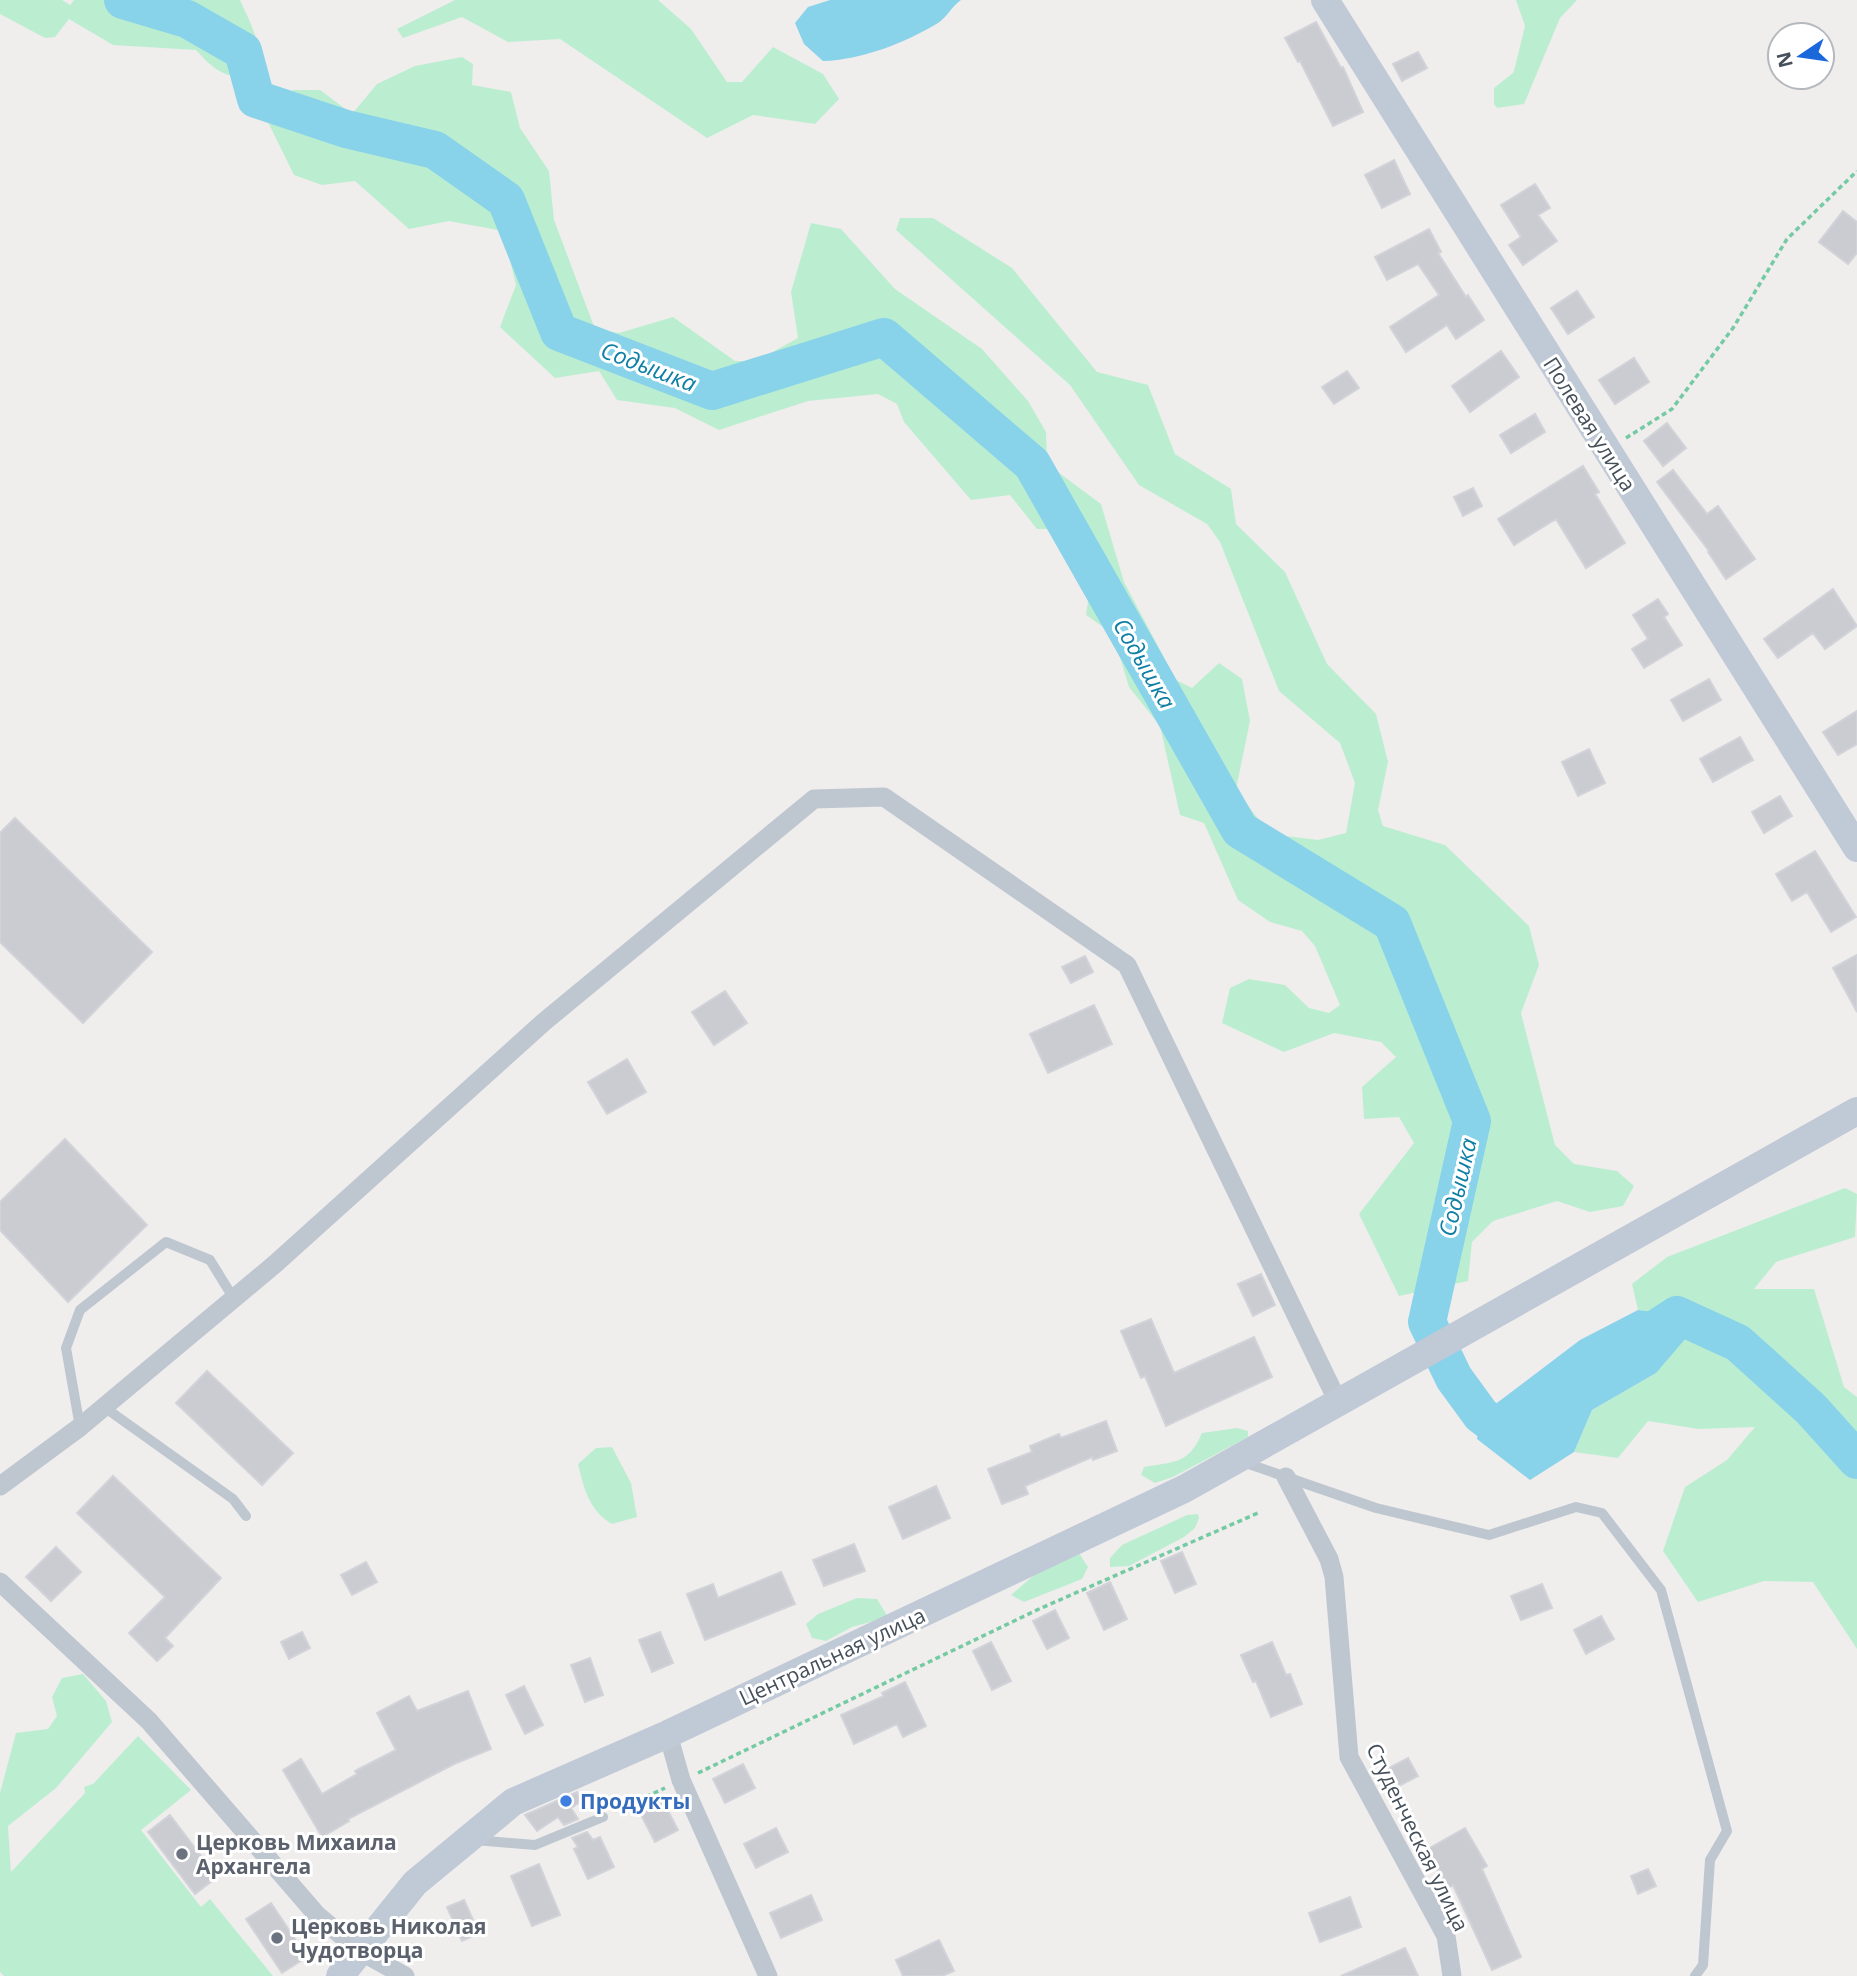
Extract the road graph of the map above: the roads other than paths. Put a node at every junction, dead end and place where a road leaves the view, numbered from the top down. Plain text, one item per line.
1 (1325, 0) edge
2 (1857, 848) edge
3 (1857, 1111) edge
4 (234, 1299) junction
5 (1339, 1404) junction
6 (104, 1407) junction
7 (80, 1427) junction
8 (1237, 1460) junction
9 (1286, 1477) junction
10 (0, 1486) edge
11 (246, 1516) dead end
12 (0, 1582) edge
13 (668, 1734) junction
14 (603, 1817) road end
15 (467, 1840) junction
16 (360, 1951) junction
17 (340, 1976) edge
18 (405, 1976) edge
19 (768, 1976) edge
20 (1452, 1976) edge
21 (1695, 1976) edge

1 - 2 street, Полевая улица
3 - 5 street, Центральная улица
4 - 5 street
4 - 6 street
4 - 7 lane
5 - 8 street, Центральная улица
6 - 7 street
6 - 11 lane
7 - 10 street
8 - 9 lane
8 - 13 street, Центральная улица
9 - 20 street, Студенческая улица
9 - 21 lane
12 - 16 street
13 - 15 street, Центральная улица
13 - 19 street
14 - 15 lane
15 - 16 street, Центральная улица
16 - 17 street, Центральная улица
16 - 18 street

